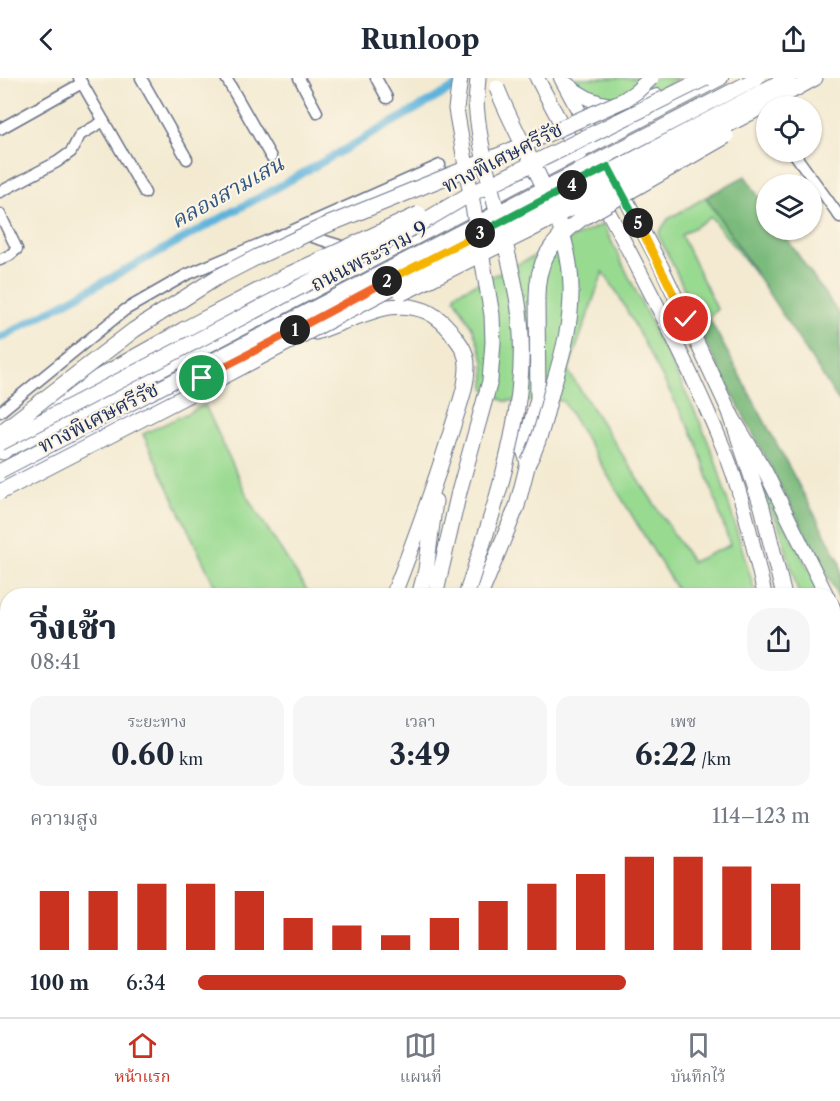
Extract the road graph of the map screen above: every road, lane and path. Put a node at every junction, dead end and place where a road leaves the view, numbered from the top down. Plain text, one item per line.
1 (141, 78) edge
2 (226, 78) edge
3 (298, 78) edge
4 (376, 78) edge
5 (460, 78) edge
6 (478, 78) edge
7 (497, 78) edge
8 (537, 78) edge
9 (651, 78) edge
10 (695, 78) edge
11 (706, 78) edge
12 (721, 78) edge
13 (739, 78) edge
14 (758, 78) edge
15 (779, 78) edge
16 (816, 78) edge
17 (822, 78) edge
18 (562, 80) edge
19 (80, 81) edge
20 (792, 84) edge
21 (691, 94) junction
22 (778, 96) edge
23 (787, 96) edge
24 (387, 98) dead end
25 (756, 109) edge
26 (317, 112) dead end
27 (756, 113) edge
28 (104, 121) junction
29 (704, 123) junction
30 (0, 129) edge
31 (567, 134) junction
32 (596, 143) junction
33 (577, 154) junction
34 (271, 157) dead end
35 (187, 159) dead end
36 (801, 162) edge
37 (440, 165) dead end
38 (608, 167) junction
39 (590, 177) junction
40 (0, 192) edge
41 (145, 193) dead end
42 (465, 197) junction
43 (545, 199) junction
44 (626, 199) junction
45 (482, 204) junction
46 (0, 214) edge
47 (610, 216) junction
48 (840, 217) edge
49 (283, 234) junction
50 (377, 258) junction
51 (0, 260) edge
52 (324, 315) junction
53 (286, 343) junction
54 (538, 343) junction
55 (66, 358) junction
56 (711, 373) junction
57 (693, 382) junction
58 (82, 386) junction
59 (0, 412) edge
60 (731, 415) junction
61 (0, 433) edge
62 (511, 446) junction
63 (1, 452) edge
64 (528, 463) junction
65 (0, 471) edge
66 (439, 471) junction
67 (0, 482) edge
68 (0, 492) edge
69 (459, 492) junction
70 (426, 570) junction
71 (396, 588) edge
72 (421, 588) edge
73 (437, 588) edge
74 (469, 588) edge
75 (483, 588) edge
76 (763, 588) edge
77 (782, 588) edge
78 (823, 588) edge

1 - 35 street
2 - 34 street
3 - 26 street
4 - 24 street
5 - 69 highway, bridge
6 - 62 highway, bridge
7 - 64 highway, bridge
8 - 31 main road
9 - 61 highway, bridge
10 - 18 main road
11 - 42 highway, ทางพิเศษศรีรัช, bridge
12 - 21 main road, ถนนพระราม 9
13 - 63 main road, ถนนพระราม 9, bridge
14 - 65 main road, ถนนพระราม 9, bridge
15 - 29 main road
16 - 20 highway
17 - 23 main road, ถนนพระราม 9
18 - 32 main road
19 - 28 street
19 - 30 street
20 - 22 highway, bridge
20 - 52 highway, bridge
20 - 53 highway, ทางพิเศษศรีรัช, bridge
21 - 29 main road
21 - 32 main road, ถนนพระราม 9
25 - 29 main road, ถนนพระราม 9
27 - 54 highway, bridge
28 - 40 street
28 - 41 street
29 - 38 main road, ถนนพระราม 9
29 - 44 main road
31 - 33 main road
31 - 45 main road
32 - 33 main road, ถนนพระราม 9
32 - 38 main road
33 - 39 main road
33 - 45 main road, ถนนพระราม 9
36 - 48 street
37 - 49 street
38 - 39 main road, ถนนพระราม 9
38 - 44 main road
39 - 43 main road, ถนนพระราม 9
39 - 47 main road
42 - 58 highway, bridge
42 - 63 highway, ทางพิเศษศรีรัช, bridge
43 - 47 main road
43 - 52 main road, ถนนพระราม 9
44 - 56 main road
45 - 50 main road, ถนนพระราม 9
46 - 51 street
47 - 57 main road
49 - 50 street
49 - 55 street
50 - 63 main road, ถนนพระราม 9
52 - 67 main road, ถนนพระราม 9
53 - 66 highway, bridge
53 - 68 highway, ทางพิเศษศรีรัช, bridge
54 - 62 highway
54 - 64 highway
55 - 58 street
55 - 59 street
56 - 57 main road
56 - 60 main road
57 - 76 main road
58 - 63 highway
60 - 77 highway
60 - 78 main road
62 - 74 highway, bridge
64 - 75 highway
66 - 70 highway
66 - 71 highway
69 - 70 highway
69 - 73 highway
70 - 72 highway

